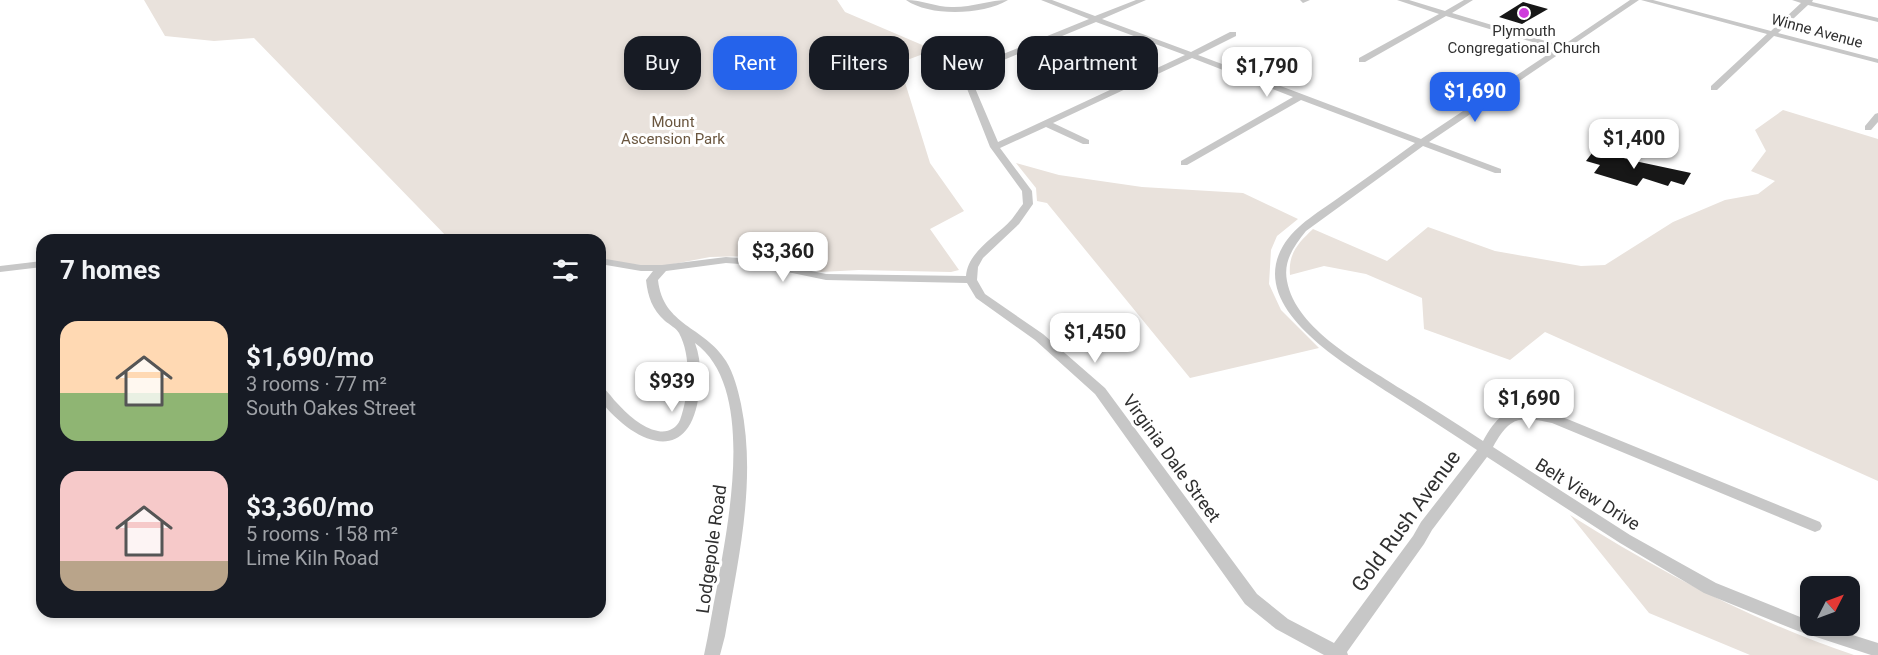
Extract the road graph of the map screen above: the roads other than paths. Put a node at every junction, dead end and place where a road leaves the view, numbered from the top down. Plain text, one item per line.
1 (910, 0) edge
2 (1004, 0) edge
3 (1045, 0) edge
4 (1142, 0) edge
5 (1401, 0) edge
6 (1469, 0) edge
7 (1635, 0) edge
8 (1645, 0) edge
9 (1796, 0) edge
10 (1807, 1) edge
11 (1445, 13) junction
12 (1095, 19) junction
13 (1878, 20) edge
14 (1772, 33) junction
15 (1233, 34) dead end
16 (1561, 48) junction
17 (1192, 56) junction
18 (1362, 60) dead end
19 (1878, 61) edge
20 (1714, 88) dead end
21 (1300, 96) junction
22 (1878, 116) edge
23 (1046, 123) junction
24 (1868, 128) dead end
25 (1086, 142) dead end
26 (1423, 142) junction
27 (995, 147) junction
28 (1184, 163) dead end
29 (1498, 171) dead end
30 (606, 262) edge
31 (36, 265) edge
32 (662, 268) junction
33 (0, 269) edge
34 (971, 279) junction
35 (684, 331) junction
36 (606, 398) edge
37 (1485, 450) junction
38 (1815, 526) dead end
39 (1878, 650) edge
40 (1337, 654) edge
41 (711, 655) edge

1 - 2 street
3 - 12 street
4 - 12 street
5 - 11 street
6 - 11 street
7 - 16 street, Belt View Drive
8 - 14 street, Winne Avenue
9 - 10 street
10 - 13 street
10 - 14 street
11 - 16 street
11 - 18 street
12 - 17 street
12 - 27 street
14 - 19 street, Winne Avenue
14 - 20 street
15 - 17 street
16 - 26 street, Belt View Drive
17 - 21 street
17 - 23 street
21 - 26 street
21 - 28 street
22 - 24 street
23 - 25 street
23 - 27 street
26 - 29 street
26 - 37 street, Belt View Drive
27 - 34 street
30 - 32 street
31 - 33 street
32 - 34 street
32 - 35 street, Lodgepole Road
34 - 40 street, Virginia Dale Street
35 - 36 street
35 - 41 street, Lodgepole Road
37 - 38 street, Gold Rush Avenue
37 - 39 street, Belt View Drive
37 - 40 street, Gold Rush Avenue

